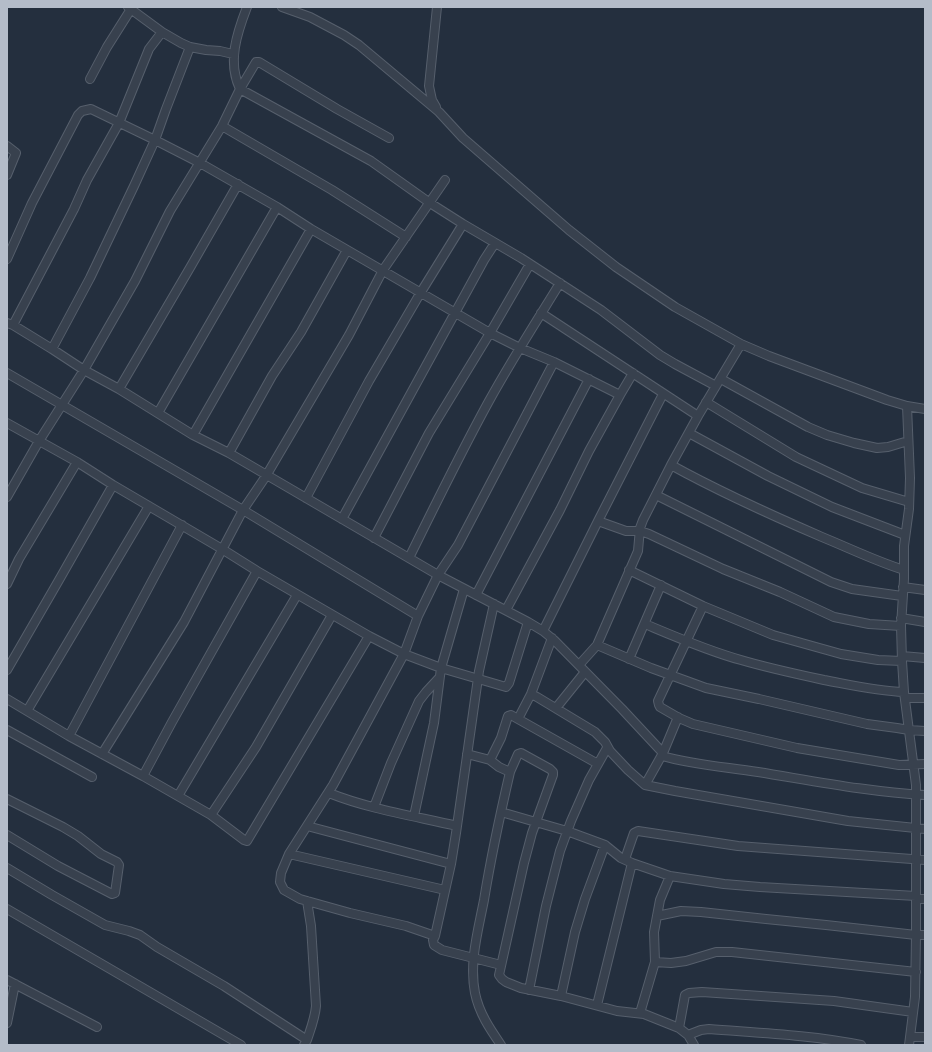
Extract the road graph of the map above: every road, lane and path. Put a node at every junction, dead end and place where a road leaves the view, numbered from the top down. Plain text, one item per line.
1 (247, 7) edge
2 (282, 7) edge
3 (437, 7) edge
4 (130, 8) edge
5 (162, 32) junction
6 (190, 47) junction
7 (233, 54) junction
8 (90, 79) dead end
9 (240, 89) junction
10 (440, 112) junction
11 (120, 123) junction
12 (222, 126) junction
13 (389, 138) dead end
14 (155, 140) junction
15 (7, 146) edge
16 (200, 163) junction
17 (7, 175) edge
18 (445, 180) dead end
19 (238, 184) junction
20 (430, 203) junction
21 (277, 207) junction
22 (463, 224) junction
23 (311, 229) junction
24 (406, 237) junction
25 (496, 243) junction
26 (347, 250) junction
27 (7, 259) edge
28 (530, 264) junction
29 (383, 270) junction
30 (560, 283) junction
31 (421, 292) junction
32 (456, 312) junction
33 (541, 313) junction
34 (10, 324) edge
35 (490, 333) junction
36 (742, 344) junction
37 (520, 348) junction
38 (52, 349) junction
39 (554, 362) junction
40 (84, 370) junction
41 (7, 373) edge
42 (633, 373) junction
43 (721, 378) junction
44 (589, 379) junction
45 (716, 386) junction
46 (118, 389) junction
47 (663, 394) junction
48 (620, 395) junction
49 (706, 402) junction
50 (61, 405) junction
51 (907, 406) junction
52 (925, 409) edge
53 (158, 413) junction
54 (698, 416) junction
55 (7, 423) edge
56 (688, 433) junction
57 (193, 435) junction
58 (39, 441) junction
59 (908, 441) junction
60 (229, 453) junction
61 (77, 462) junction
62 (671, 465) junction
63 (266, 476) junction
64 (113, 485) junction
65 (656, 495) junction
66 (7, 497) edge
67 (306, 498) junction
68 (909, 502) junction
69 (148, 506) junction
70 (243, 510) junction
71 (342, 519) junction
72 (598, 521) junction
73 (182, 525) junction
74 (640, 532) junction
75 (905, 535) junction
76 (374, 538) junction
77 (222, 549) junction
78 (409, 558) junction
79 (629, 570) junction
80 (904, 570) junction
81 (257, 571) junction
82 (438, 575) junction
83 (7, 584) edge
84 (661, 585) junction
85 (903, 586) junction
86 (464, 589) junction
87 (925, 590) edge
88 (476, 594) junction
89 (297, 595) junction
90 (902, 596) junction
91 (494, 604) junction
92 (703, 606) junction
93 (506, 610) junction
94 (332, 615) junction
95 (418, 616) junction
96 (528, 622) junction
97 (901, 622) junction
98 (925, 622) edge
99 (645, 624) junction
100 (543, 631) junction
101 (369, 636) junction
102 (552, 638) junction
103 (687, 641) junction
104 (597, 645) junction
105 (404, 654) junction
106 (902, 658) junction
107 (925, 658) edge
108 (629, 659) junction
109 (579, 665) junction
110 (441, 668) junction
111 (7, 670) edge
112 (585, 672) junction
113 (671, 676) junction
114 (440, 678) junction
115 (478, 678) junction
116 (530, 694) junction
117 (905, 695) junction
118 (925, 698) edge
119 (7, 699) edge
120 (556, 708) junction
121 (28, 711) junction
122 (678, 718) junction
123 (518, 719) junction
124 (7, 730) edge
125 (909, 730) junction
126 (925, 731) edge
127 (69, 736) junction
128 (607, 748) junction
129 (102, 754) junction
130 (467, 754) junction
131 (663, 754) junction
132 (490, 760) junction
133 (598, 764) junction
134 (925, 764) edge
135 (913, 765) junction
136 (510, 772) junction
137 (143, 776) junction
138 (92, 777) dead end
139 (645, 785) junction
140 (329, 793) junction
141 (916, 795) junction
142 (178, 796) junction
143 (925, 796) edge
144 (7, 799) edge
145 (374, 808) junction
146 (501, 812) junction
147 (211, 815) junction
148 (414, 816) junction
149 (536, 822) junction
150 (307, 826) junction
151 (457, 826) junction
152 (915, 828) junction
153 (925, 828) edge
154 (567, 831) junction
155 (7, 835) edge
156 (605, 845) junction
157 (289, 854) junction
158 (915, 860) junction
159 (925, 860) edge
160 (628, 861) junction
161 (451, 864) junction
162 (7, 868) edge
163 (670, 876) junction
164 (445, 890) junction
165 (916, 898) junction
166 (925, 899) edge
167 (307, 901) junction
168 (7, 909) edge
169 (657, 916) junction
170 (921, 935) edge
171 (435, 936) junction
172 (473, 958) junction
173 (655, 962) junction
174 (501, 966) junction
175 (925, 967) edge
176 (916, 969) junction
177 (7, 980) edge
178 (15, 984) junction
179 (529, 990) junction
180 (561, 996) junction
181 (915, 997) junction
182 (925, 997) edge
183 (597, 1005) junction
184 (913, 1012) junction
185 (640, 1013) junction
186 (7, 1023) edge
187 (97, 1027) dead end
188 (679, 1028) junction
189 (688, 1035) junction
190 (925, 1037) edge
191 (910, 1041) edge
192 (305, 1042) edge
193 (241, 1045) edge
194 (501, 1045) edge
195 (694, 1045) edge
196 (861, 1045) edge

1 - 7 street
2 - 10 street
3 - 10 street
4 - 5 street
4 - 8 street
5 - 6 street
5 - 11 street
6 - 7 street
6 - 14 street
7 - 9 street
9 - 12 street
9 - 13 street
9 - 20 street
10 - 36 street
11 - 14 street
11 - 27 street
11 - 34 street
12 - 16 street
12 - 24 street
14 - 16 street
14 - 38 street
15 - 17 street
16 - 19 street
16 - 40 street
18 - 20 street
19 - 21 street
19 - 46 street
20 - 22 street
20 - 24 street
21 - 23 street
21 - 53 street
22 - 25 street
22 - 31 street
23 - 26 street
23 - 57 street
24 - 29 street
25 - 28 street
25 - 32 street
26 - 29 street
26 - 60 street
28 - 30 street
28 - 35 street
29 - 31 street
29 - 63 street
30 - 33 street
30 - 45 street
31 - 32 street
31 - 67 street
32 - 35 street
32 - 71 street
33 - 37 street
33 - 42 street
34 - 38 street
35 - 37 street
35 - 76 street
36 - 43 street
36 - 51 street
37 - 39 street
37 - 78 street
38 - 40 street
39 - 44 street
39 - 82 street
40 - 46 street
40 - 50 street
41 - 50 street
42 - 47 street
42 - 48 street
43 - 45 street
43 - 59 street
44 - 48 street
44 - 88 street
45 - 49 street
46 - 53 street
47 - 54 street
47 - 72 street
48 - 93 street
49 - 54 street
49 - 68 street
50 - 58 street
50 - 70 street
51 - 52 street
51 - 59 street
53 - 57 street
54 - 56 street
55 - 58 street
56 - 62 street
56 - 75 street
57 - 60 street
58 - 61 street
58 - 66 street
59 - 68 street
60 - 63 street
61 - 64 street
61 - 83 street
62 - 65 street
62 - 80 street
63 - 67 street
63 - 70 street
64 - 69 street
64 - 111 street
65 - 74 street
65 - 90 street
67 - 71 street
68 - 75 street
69 - 73 street
69 - 121 street
70 - 77 street
70 - 95 street
71 - 76 street
72 - 74 street
72 - 100 street
73 - 77 street
73 - 127 street
74 - 79 street
74 - 97 street
75 - 80 street
76 - 78 street
77 - 81 street
77 - 129 street
78 - 82 street
79 - 84 street
79 - 104 street
80 - 85 street
81 - 89 street
81 - 137 street
82 - 86 street
82 - 95 street
84 - 92 street
84 - 99 street
85 - 87 street
85 - 90 street
86 - 88 street
86 - 110 street
88 - 91 street
89 - 94 street
89 - 142 street
90 - 97 street
91 - 93 street
91 - 115 street
92 - 103 street
92 - 106 street
93 - 96 street
94 - 101 street
94 - 147 street
95 - 105 street
96 - 100 street
96 - 115 street
97 - 98 street
97 - 106 street
99 - 103 street
99 - 108 street
100 - 102 street
101 - 105 street
101 - 147 street
102 - 109 street
102 - 116 street
103 - 113 street
103 - 117 street
104 - 108 street
104 - 109 street
105 - 110 street
105 - 140 street
106 - 107 street
106 - 117 street
108 - 113 street
109 - 112 street
110 - 114 street
110 - 115 street
112 - 120 street
112 - 131 street
113 - 122 street
113 - 125 street
114 - 145 street
114 - 148 street
115 - 130 street
116 - 120 street
116 - 123 street
117 - 118 street
117 - 125 street
119 - 121 street
120 - 128 street
121 - 127 street
122 - 131 street
122 - 135 street
123 - 132 street
123 - 133 street
124 - 138 street
125 - 126 street
125 - 135 street
127 - 129 street
128 - 133 street
128 - 139 street
129 - 137 street
130 - 132 street
130 - 151 street
131 - 139 street
131 - 141 street
132 - 136 street
133 - 154 street
134 - 135 street
135 - 141 street
136 - 146 street
136 - 149 street
137 - 142 street
139 - 152 street
140 - 145 street
140 - 150 street
141 - 143 street
141 - 152 street
142 - 147 street
144 - 155 street
145 - 148 street
146 - 149 street
146 - 172 street
148 - 151 street
149 - 154 street
149 - 174 street
150 - 157 street
150 - 161 street
151 - 161 street
152 - 153 street
152 - 158 street
154 - 156 street
154 - 179 street
156 - 160 street
156 - 180 street
157 - 164 street
157 - 167 street
158 - 159 street
158 - 160 street
158 - 165 street
160 - 163 street
160 - 183 street
161 - 164 street
162 - 192 street
163 - 165 street
163 - 169 street
164 - 171 street
165 - 166 street
165 - 170 street
167 - 171 street
167 - 192 street
168 - 193 street
169 - 170 street
169 - 173 street
170 - 176 street
171 - 172 street
172 - 174 street
172 - 194 street
173 - 176 street
173 - 185 street
174 - 179 street
175 - 176 street
176 - 181 street
177 - 178 street
178 - 186 street
178 - 187 street
179 - 180 street
180 - 183 street
181 - 182 street
181 - 184 street
183 - 185 street
184 - 188 street
184 - 191 street
185 - 188 street
188 - 189 street
189 - 195 street
189 - 196 street
190 - 191 street

